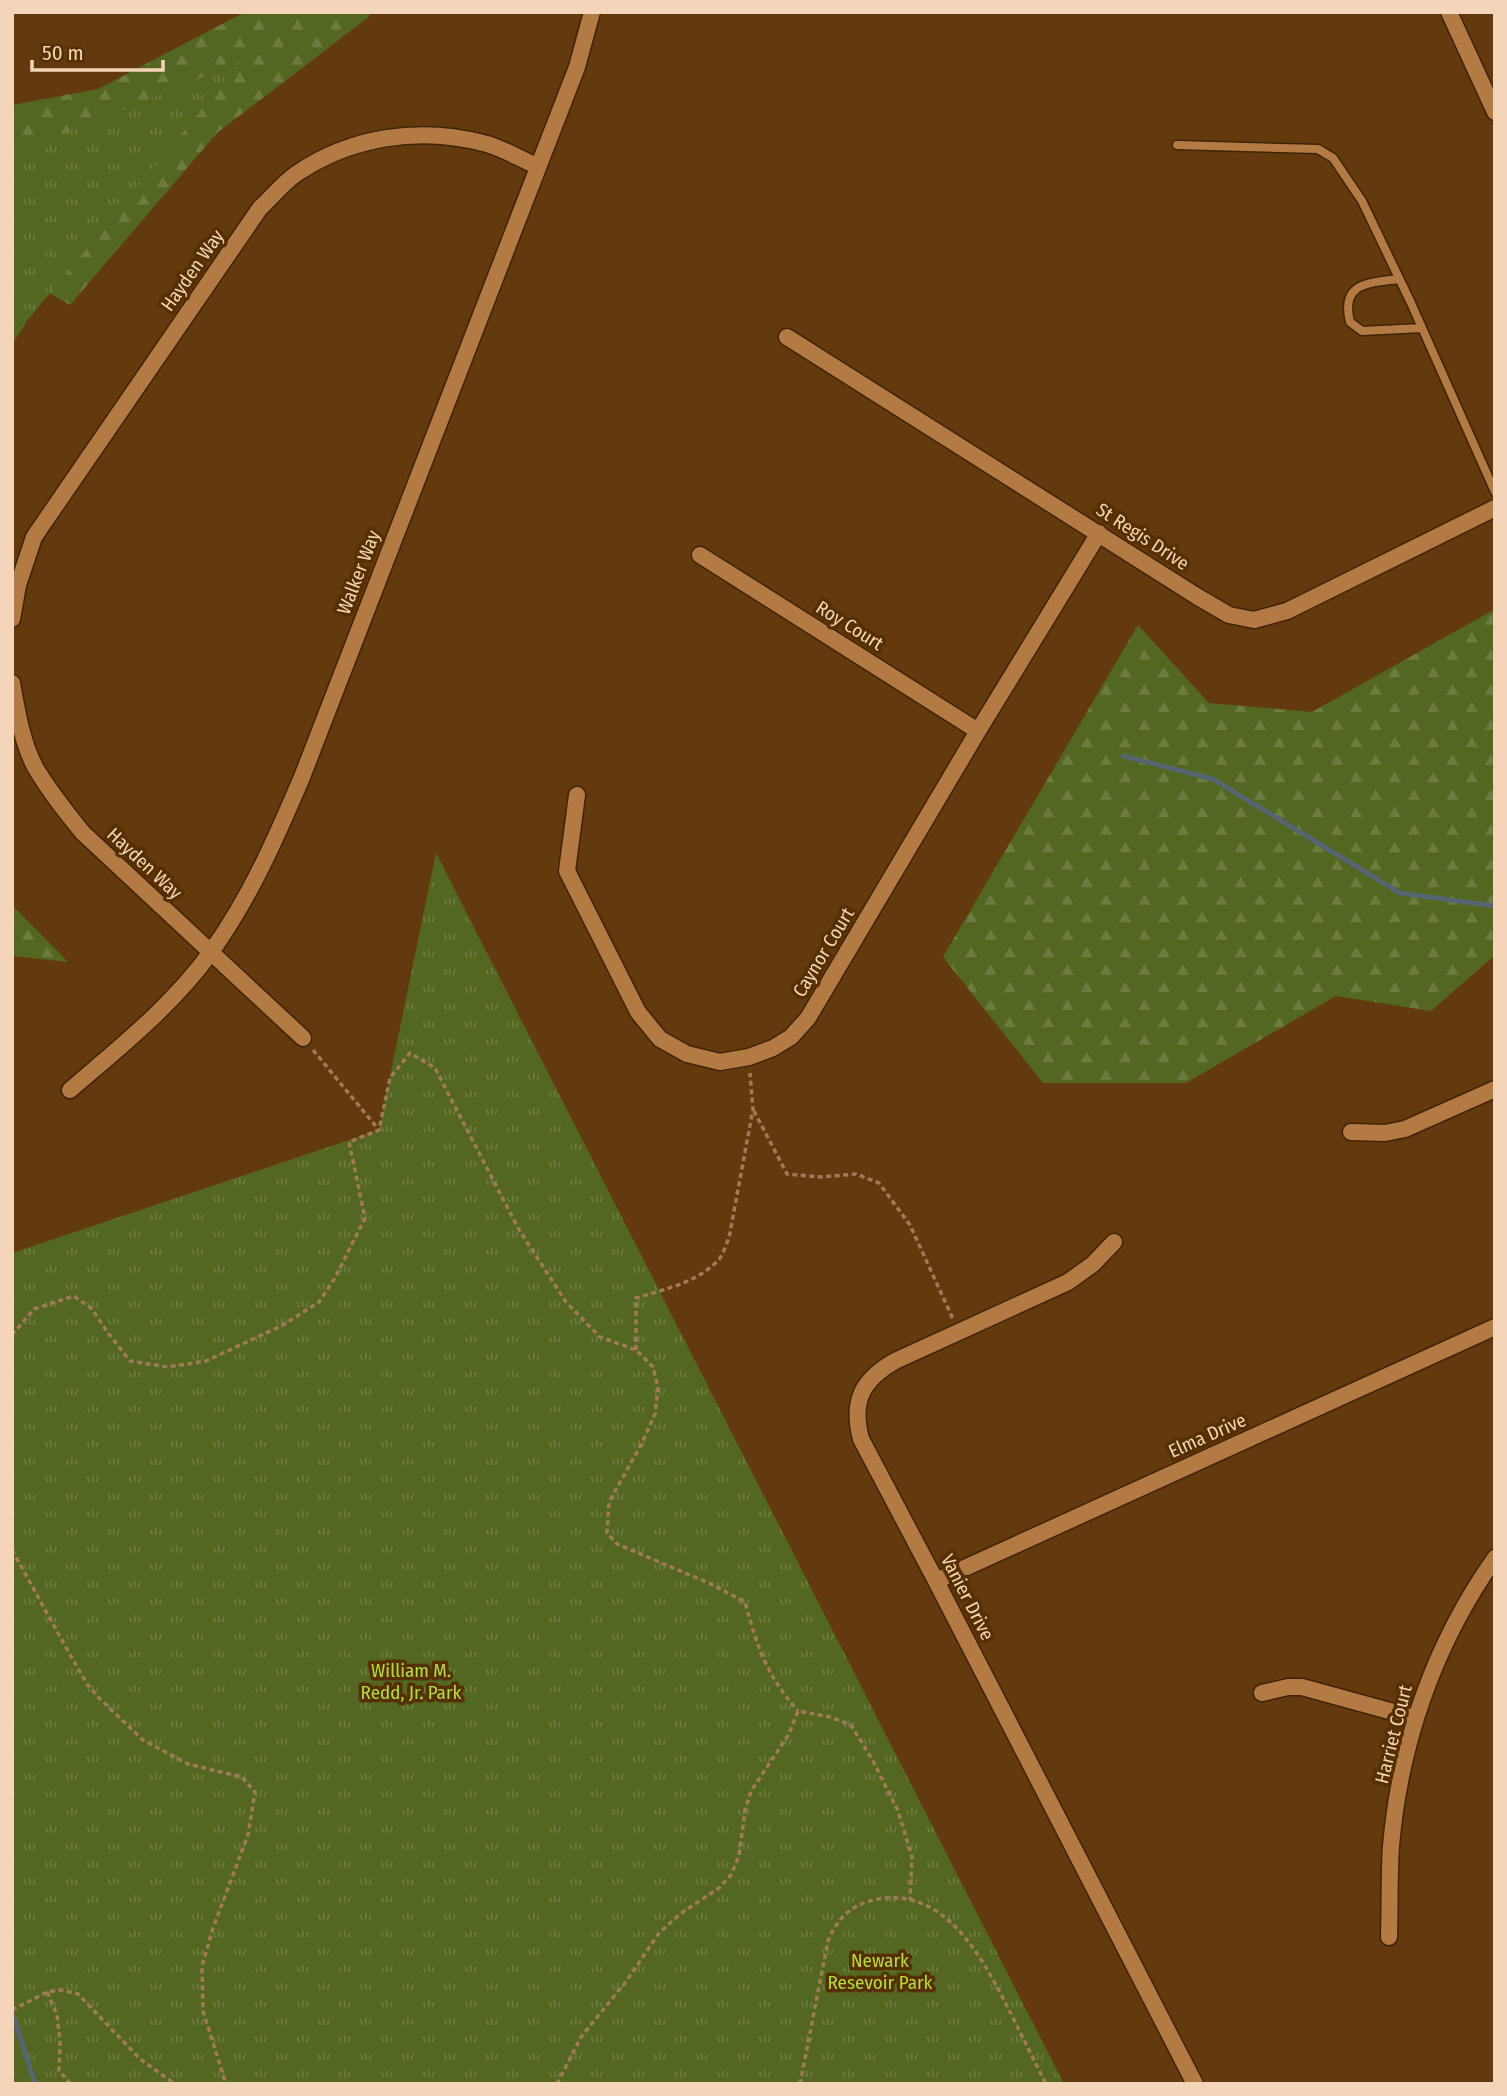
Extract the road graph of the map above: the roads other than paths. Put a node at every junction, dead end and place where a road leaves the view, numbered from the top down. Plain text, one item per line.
1 (592, 12) edge
2 (1449, 12) edge
3 (1495, 112) edge
4 (1177, 145) dead end
5 (537, 166) junction
6 (1399, 279) junction
7 (1422, 328) junction
8 (788, 337) dead end
9 (1495, 492) edge
10 (1495, 508) edge
11 (1099, 533) junction
12 (700, 555) dead end
13 (12, 619) edge
14 (12, 683) edge
15 (978, 731) junction
16 (576, 795) dead end
17 (210, 954) junction
18 (303, 1038) road end
19 (1495, 1088) edge
20 (70, 1090) dead end
21 (1351, 1132) dead end
22 (1114, 1242) dead end
23 (1495, 1327) edge
24 (1495, 1558) edge
25 (936, 1581) junction
26 (1262, 1693) dead end
27 (1415, 1718) junction
28 (1389, 1937) dead end
29 (1195, 2084) edge

1 - 5 street, Walker Way
2 - 3 street
4 - 6 lane
5 - 13 street, Hayden Way
5 - 17 street, Walker Way
6 - 7 lane
6 - 7 lane
7 - 9 lane
8 - 11 street, St Regis Drive
10 - 11 street, St Regis Drive
11 - 15 street, Caynor Court
12 - 15 street, Roy Court
14 - 17 street, Hayden Way
15 - 16 street, Caynor Court
17 - 18 street, Hayden Way
17 - 20 street, Walker Way
19 - 21 street
22 - 25 street, Vanier Drive
23 - 25 street, Elma Drive
24 - 27 street, Harriet Court
25 - 29 street, Vanier Drive
26 - 27 street
27 - 28 street, Harriet Court

